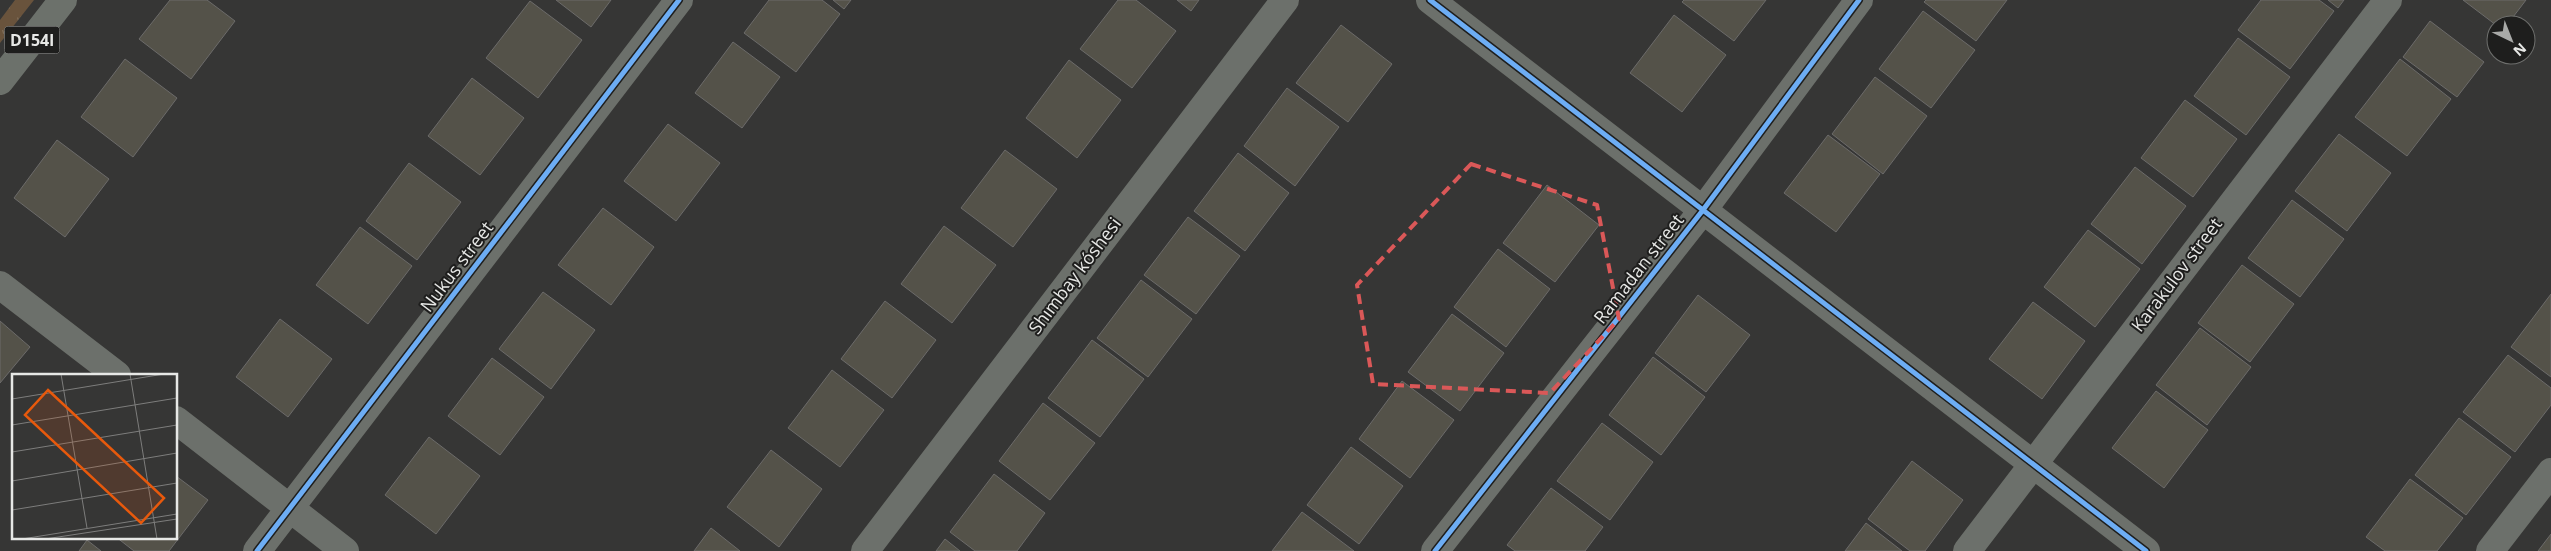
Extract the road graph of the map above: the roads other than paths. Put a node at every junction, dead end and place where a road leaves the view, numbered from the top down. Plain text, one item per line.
1 (63, 0) edge
2 (679, 0) edge
3 (1284, 0) edge
4 (1430, 0) edge
5 (1860, 0) edge
6 (2388, 0) edge
7 (0, 81) edge
8 (1703, 210) junction
9 (0, 286) edge
10 (116, 374) edge
11 (178, 422) edge
12 (2033, 464) junction
13 (2551, 472) edge
14 (290, 508) junction
15 (258, 551) edge
16 (345, 551) edge
17 (865, 551) edge
18 (1435, 551) edge
19 (1967, 551) edge
20 (2146, 551) edge
21 (2490, 551) edge

1 - 7 main road, D154l
2 - 14 street, Nukus street
3 - 17 street, Shımbay kóshesi
4 - 8 street
5 - 8 street, Ramadan street
6 - 12 street, Karakulov street
8 - 12 street
8 - 18 street, Ramadan street
9 - 10 street
11 - 14 street
12 - 19 street, Karakulov street
12 - 20 street
13 - 21 street
14 - 15 street, Nukus street
14 - 16 street

